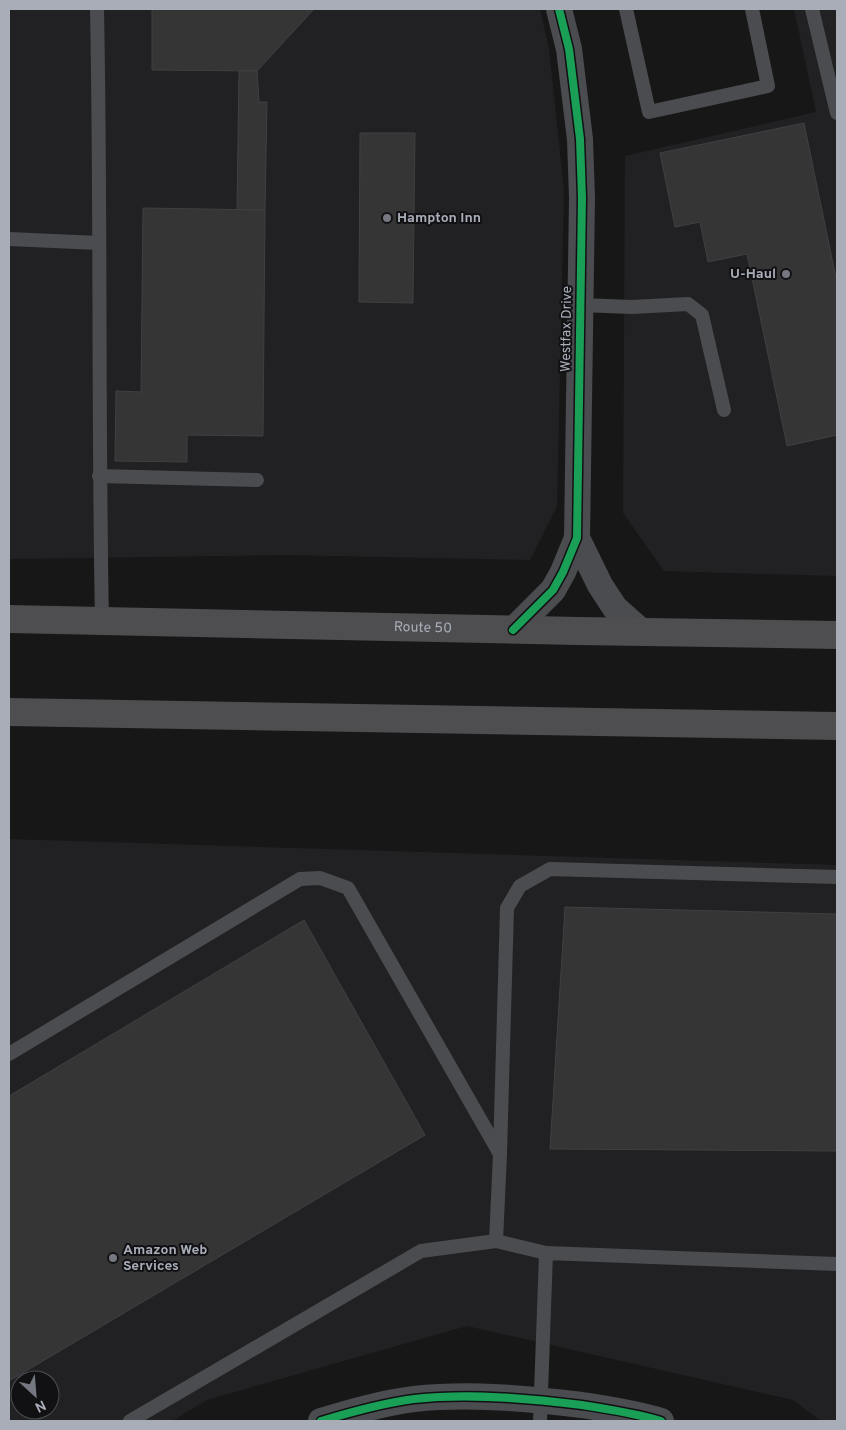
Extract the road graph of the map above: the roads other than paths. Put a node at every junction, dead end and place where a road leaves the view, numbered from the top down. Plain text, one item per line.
1 (96, 9) edge
2 (559, 9) edge
3 (626, 9) edge
4 (752, 9) edge
5 (812, 9) edge
6 (837, 113) edge
7 (9, 239) edge
8 (99, 243) junction
9 (580, 305) junction
10 (724, 410) dead end
11 (99, 476) junction
12 (257, 480) dead end
13 (577, 538) junction
14 (9, 619) edge
15 (102, 621) junction
16 (513, 630) junction
17 (642, 632) junction
18 (837, 635) edge
19 (9, 712) edge
20 (837, 726) edge
21 (837, 877) edge
22 (9, 1054) edge
23 (500, 1154) junction
24 (496, 1241) junction
25 (546, 1253) junction
26 (837, 1264) edge
27 (540, 1410) edge
28 (130, 1421) edge
29 (321, 1421) edge
30 (661, 1421) edge

1 - 8 lane
2 - 9 street, Westfax Drive
3 - 4 lane
5 - 6 lane
7 - 8 lane
8 - 11 lane
9 - 10 lane
9 - 13 street, Westfax Drive
11 - 12 lane
11 - 15 lane
13 - 16 street, Westfax Drive
13 - 17 street, Westfax Drive
14 - 15 highway, Route 50
15 - 16 highway, Route 50
16 - 17 highway, Route 50
17 - 18 highway, Route 50
19 - 20 highway
21 - 23 lane
22 - 23 lane
23 - 24 lane
24 - 25 lane
24 - 28 lane
25 - 26 lane
25 - 27 lane
27 - 29 street
27 - 30 street

